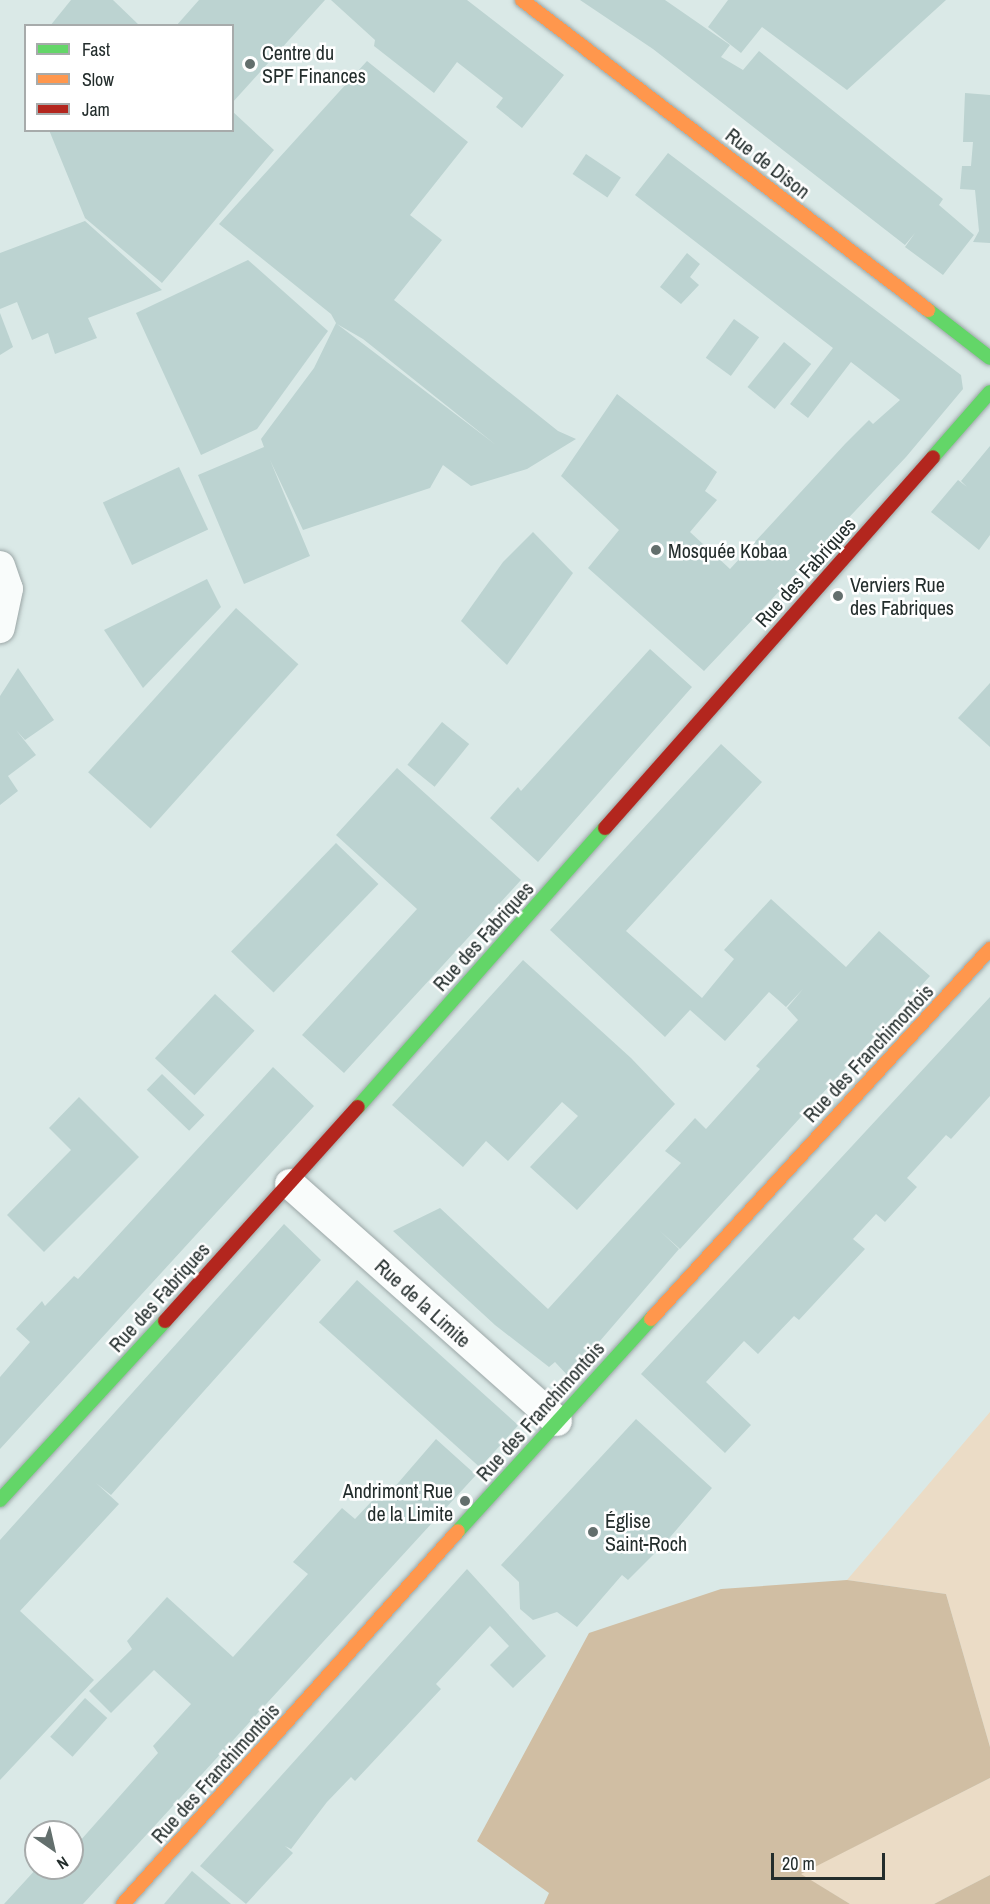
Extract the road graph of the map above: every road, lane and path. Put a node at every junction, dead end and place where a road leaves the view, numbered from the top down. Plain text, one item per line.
1 (522, 0) edge
2 (990, 358) edge
3 (990, 392) edge
4 (3, 580) edge
5 (0, 628) edge
6 (990, 948) edge
7 (290, 1184) junction
8 (556, 1421) junction
9 (0, 1500) edge
10 (123, 1904) edge

1 - 2 street, Rue de Dison
3 - 7 street, Rue des Fabriques
4 - 5 street
6 - 8 street, Rue des Franchimontois
7 - 8 street, Rue de la Limite
7 - 9 street, Rue des Fabriques
8 - 10 street, Rue des Franchimontois

